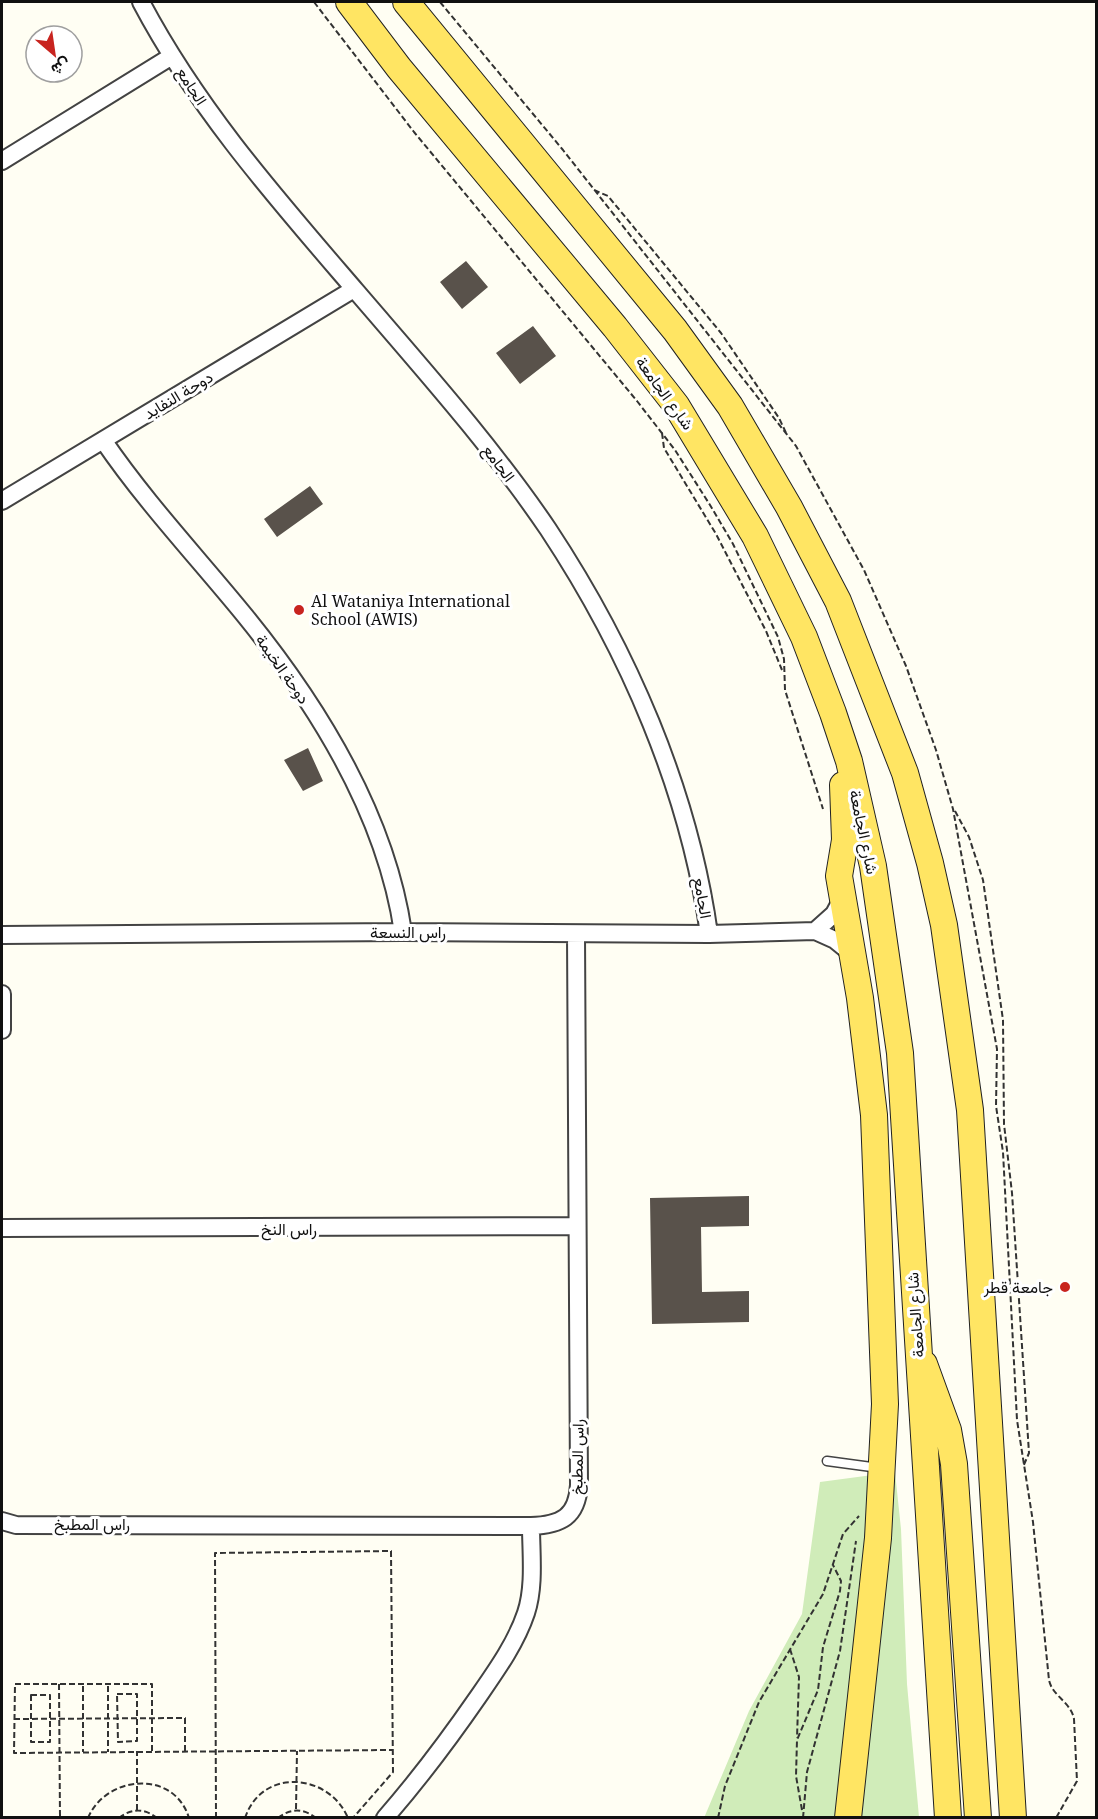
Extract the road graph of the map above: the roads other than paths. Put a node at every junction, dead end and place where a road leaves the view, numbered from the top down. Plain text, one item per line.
1 (141, 2) edge
2 (349, 2) edge
3 (406, 2) edge
4 (172, 56) junction
5 (2, 161) edge
6 (354, 289) junction
7 (103, 440) junction
8 (2, 501) edge
9 (849, 762) junction
10 (842, 899) junction
11 (815, 931) junction
12 (403, 932) junction
13 (576, 934) junction
14 (709, 934) junction
15 (2, 935) edge
16 (853, 960) junction
17 (2, 994) edge
18 (2, 1030) edge
19 (900, 1053) junction
20 (577, 1226) junction
21 (2, 1228) edge
22 (916, 1348) junction
23 (827, 1461) dead end
24 (883, 1469) junction
25 (2, 1521) edge
26 (531, 1526) junction
27 (1005, 1682) junction
28 (385, 1818) edge
29 (848, 1818) edge
30 (948, 1818) edge
31 (978, 1818) edge
32 (1013, 1818) edge
33 (1031, 1818) edge

1 - 4 street, الجامع
2 - 9 main road, شارع الجامعة
3 - 27 main road
4 - 5 street, الجامع
4 - 6 street, الجامع
6 - 7 street, دوحة النفايد
6 - 14 street, الجامع
7 - 8 street, دوحة النفايد
7 - 12 street, دوحة الخيمة
9 - 10 main road
9 - 19 main road, شارع الجامعة
10 - 11 street
10 - 16 main road
11 - 14 street, راس النسعة
11 - 16 street, راس النسعة
12 - 13 street, راس النسعة
12 - 15 street, راس النسعة
13 - 14 street, راس النسعة
13 - 20 street, راس المطبخ
16 - 19 main road
16 - 24 main road
17 - 18 street
19 - 22 main road, شارع الجامعة
20 - 21 street, راس النخ
20 - 26 street, راس المطبخ
22 - 30 main road, شارع الجامعة
22 - 31 main road
23 - 24 lane
24 - 29 main road
25 - 26 street, راس المطبخ
26 - 28 street
27 - 32 main road
27 - 33 main road

